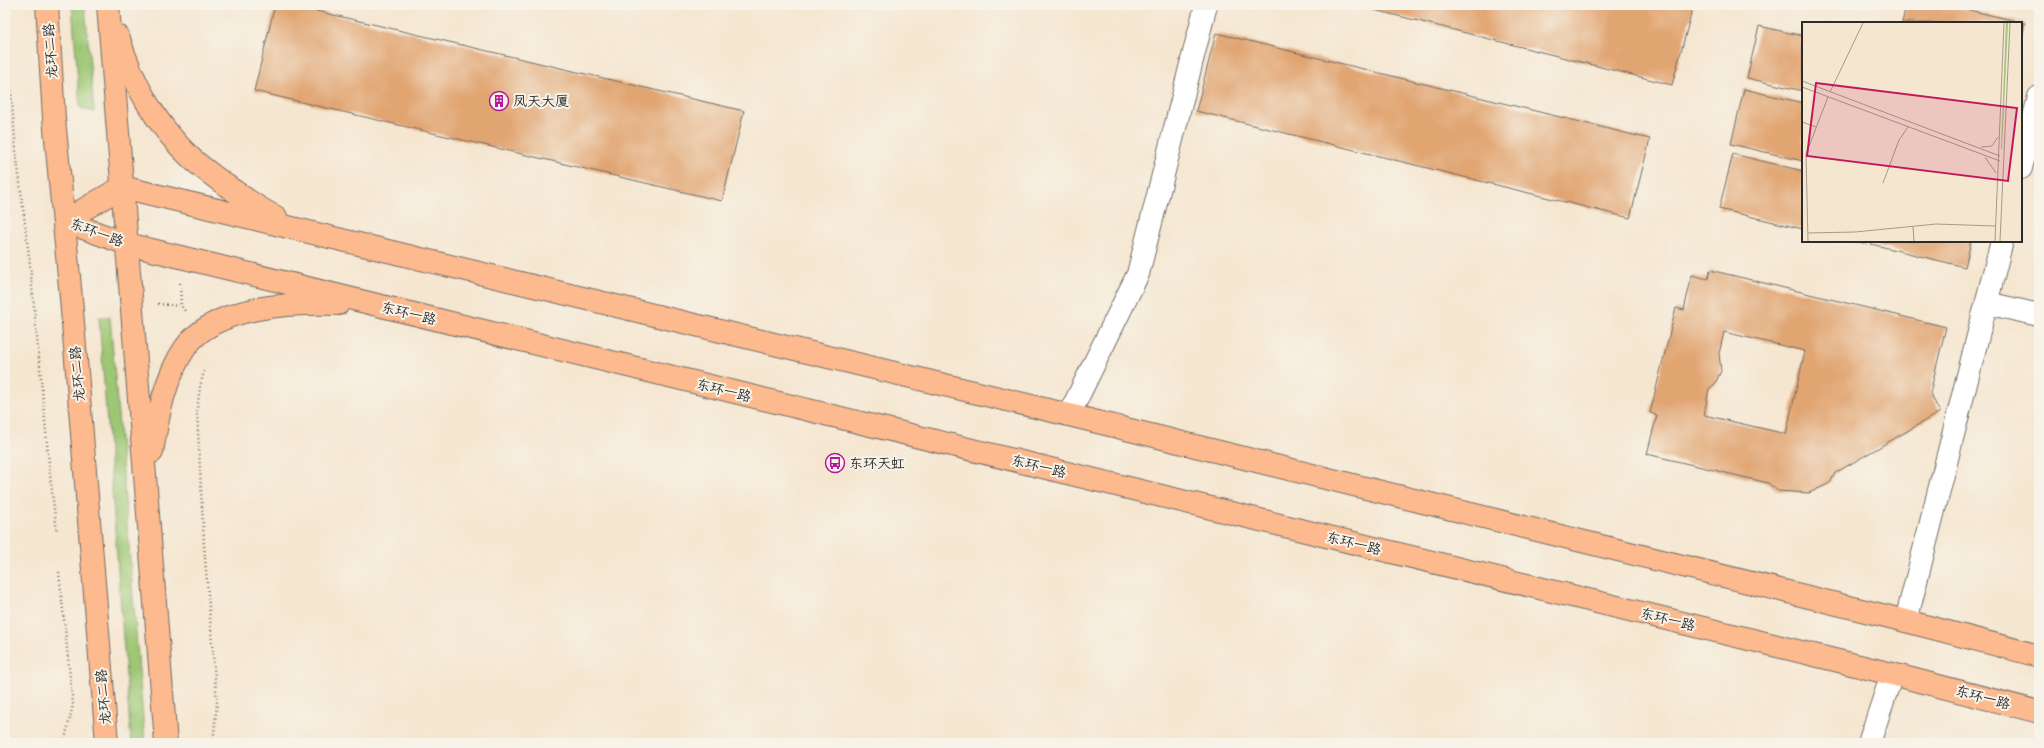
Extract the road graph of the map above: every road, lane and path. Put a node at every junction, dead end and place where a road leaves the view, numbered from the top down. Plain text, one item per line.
1 (47, 5) edge
2 (108, 5) edge
3 (1206, 5) edge
4 (5, 20) edge
5 (2039, 97) edge
6 (2022, 164) edge
7 (122, 187) junction
8 (64, 221) junction
9 (306, 232) junction
10 (2002, 242) edge
11 (127, 244) junction
12 (180, 279) dead end
13 (1987, 303) junction
14 (158, 304) dead end
15 (379, 306) junction
16 (2039, 315) edge
17 (205, 368) dead end
18 (1069, 415) junction
19 (147, 497) junction
20 (57, 532) dead end
21 (59, 572) dead end
22 (1906, 621) junction
23 (2039, 656) edge
24 (1892, 674) junction
25 (2039, 712) edge
26 (64, 743) edge
27 (107, 743) edge
28 (166, 743) edge
29 (213, 743) edge
30 (1869, 743) edge

1 - 8 main road, 龙环二路
2 - 7 main road
2 - 9 main road
3 - 18 street
4 - 20 path
5 - 6 street
7 - 8 main road, 东环一路
7 - 9 main road
7 - 11 main road
8 - 11 main road, 东环一路
8 - 27 main road, 龙环二路
9 - 18 main road
10 - 13 street
11 - 15 main road, 东环一路
11 - 19 main road
12 - 14 path
13 - 16 street
13 - 22 street
15 - 19 main road
15 - 24 main road, 东环一路
17 - 29 path
18 - 22 main road
19 - 28 main road
21 - 26 path
22 - 23 main road
24 - 25 main road, 东环一路
24 - 30 street

